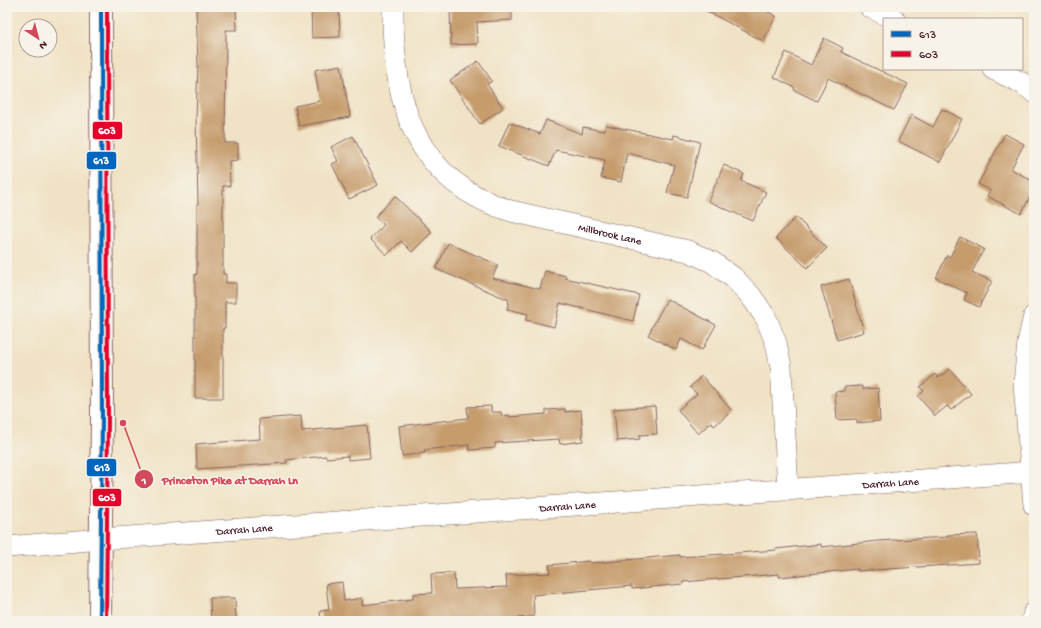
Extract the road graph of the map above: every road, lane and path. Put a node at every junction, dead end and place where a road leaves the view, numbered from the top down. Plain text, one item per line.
1 (101, 7) edge
2 (393, 7) edge
3 (995, 70) edge
4 (1034, 92) edge
5 (1034, 316) edge
6 (1032, 472) edge
7 (788, 489) junction
8 (1034, 505) edge
9 (101, 539) junction
10 (7, 547) edge
11 (1034, 612) edge
12 (100, 621) edge
13 (1032, 621) edge

1 - 9 main road
2 - 7 street, Millbrook Lane
3 - 4 street
5 - 6 street
6 - 7 street, Darrah Lane
6 - 8 street
7 - 9 street, Darrah Lane
9 - 10 street, Darrah Lane
9 - 12 main road
11 - 13 street

